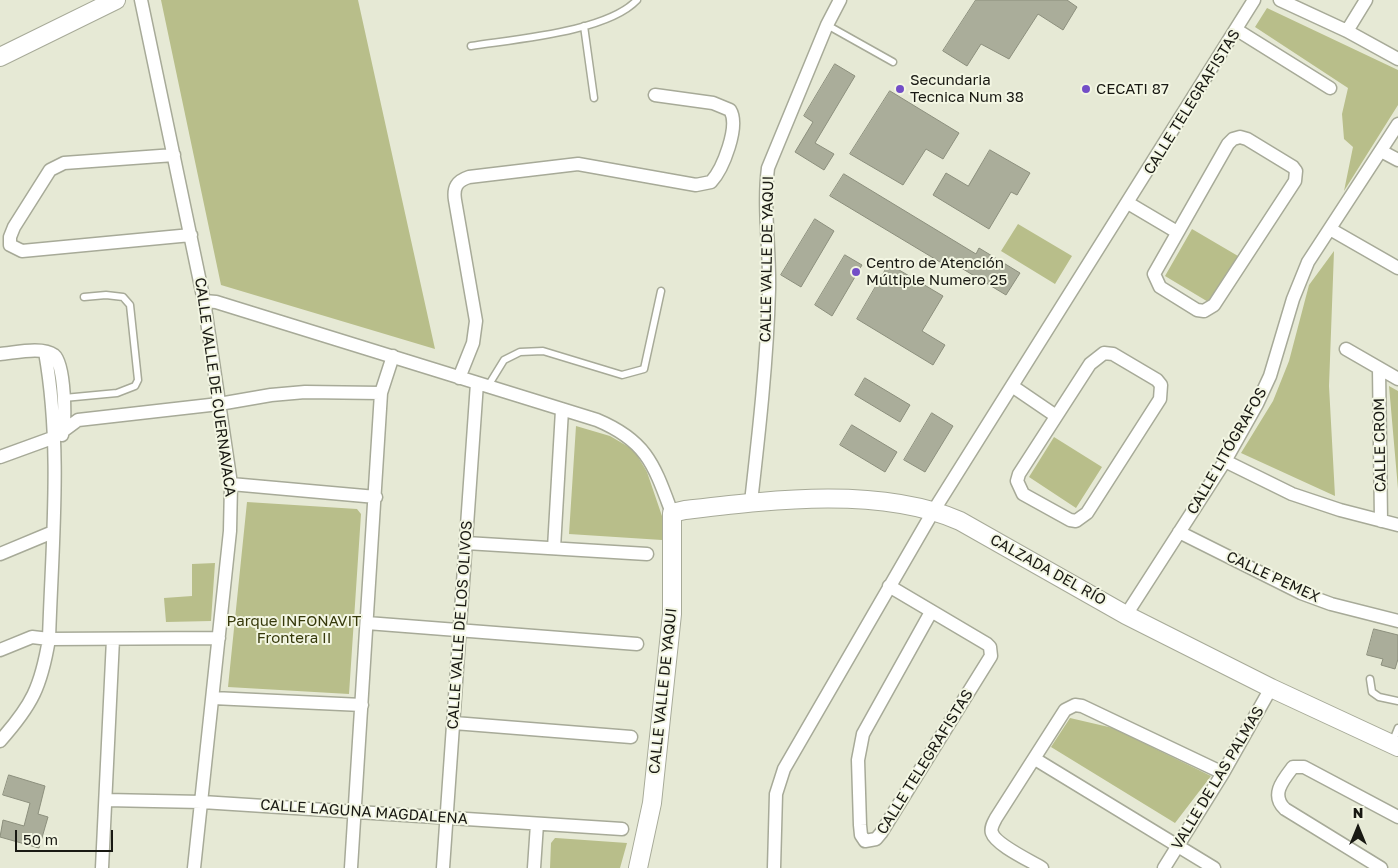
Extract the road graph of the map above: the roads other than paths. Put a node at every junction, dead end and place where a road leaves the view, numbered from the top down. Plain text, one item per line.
1 (116, 0) edge
2 (141, 0) edge
3 (637, 0) edge
4 (840, 0) edge
5 (1254, 0) edge
6 (1280, 0) edge
7 (1366, 0) edge
8 (827, 25) junction
9 (584, 26) junction
10 (1237, 30) junction
11 (1347, 31) junction
12 (472, 46) dead end
13 (0, 57) edge
14 (1398, 59) edge
15 (893, 62) dead end
16 (1330, 88) dead end
17 (655, 95) dead end
18 (594, 98) dead end
19 (1398, 124) edge
20 (1382, 150) junction
21 (174, 155) junction
22 (1398, 160) edge
23 (1128, 203) junction
24 (1330, 229) junction
25 (1177, 232) junction
26 (191, 235) junction
27 (1398, 268) edge
28 (661, 291) dead end
29 (84, 297) dead end
30 (204, 302) junction
31 (1346, 349) dead end
32 (0, 354) edge
33 (393, 356) junction
34 (1379, 368) junction
35 (459, 378) junction
36 (1398, 379) edge
37 (483, 384) junction
38 (1012, 386) junction
39 (60, 392) junction
40 (381, 393) junction
41 (219, 404) junction
42 (562, 410) junction
43 (1056, 416) junction
44 (59, 433) junction
45 (0, 457) edge
46 (1225, 461) junction
47 (231, 484) junction
48 (376, 497) junction
49 (751, 502) junction
50 (934, 510) junction
51 (672, 513) junction
52 (1381, 521) junction
53 (1398, 525) edge
54 (53, 532) junction
55 (1179, 532) junction
56 (466, 543) junction
57 (554, 548) junction
58 (0, 554) edge
59 (647, 554) dead end
60 (889, 586) junction
61 (931, 612) junction
62 (1126, 615) junction
63 (1398, 621) edge
64 (367, 623) junction
65 (460, 630) junction
66 (219, 638) junction
67 (49, 639) junction
68 (113, 639) junction
69 (637, 644) dead end
70 (0, 650) edge
71 (1370, 679) dead end
72 (1271, 688) junction
73 (213, 698) junction
74 (1398, 702) edge
75 (362, 705) junction
76 (454, 723) junction
77 (1398, 728) edge
78 (631, 737) dead end
79 (0, 741) edge
80 (1395, 746) edge
81 (1035, 759) junction
82 (1223, 773) junction
83 (106, 800) junction
84 (202, 802) junction
85 (355, 812) junction
86 (446, 817) junction
87 (1398, 817) edge
88 (537, 824) junction
89 (622, 829) dead end
90 (1178, 846) junction
91 (102, 868) edge
92 (194, 868) edge
93 (351, 868) edge
94 (443, 868) edge
95 (534, 868) edge
96 (638, 868) edge
97 (774, 868) edge
98 (1042, 868) edge
99 (1164, 868) edge
100 (1214, 868) edge
101 (1381, 868) edge

1 - 13 street
2 - 21 street, CALLE VALLE DE CUERNAVACA
3 - 9 lane
4 - 8 street, CALLE VALLE DE YAQUI
5 - 10 street, CALLE TELEGRAFISTAS
6 - 11 street
7 - 11 street
8 - 15 lane
8 - 49 street, CALLE VALLE DE YAQUI
9 - 12 lane
9 - 18 lane
10 - 16 street
10 - 23 street, CALLE TELEGRAFISTAS
11 - 14 street
17 - 35 street
19 - 20 street, CALLE LITÓGRAFOS
20 - 22 street
20 - 24 street, CALLE LITÓGRAFOS
21 - 26 street, CALLE VALLE DE CUERNAVACA
21 - 26 street
23 - 25 street
23 - 38 street, CALLE TELEGRAFISTAS
24 - 27 street
24 - 46 street, CALLE LITÓGRAFOS
25 - 25 street
26 - 30 street, CALLE VALLE DE CUERNAVACA
28 - 37 lane
29 - 39 lane
30 - 33 street
30 - 41 street, CALLE VALLE DE CUERNAVACA
31 - 34 street
32 - 39 street
33 - 35 street
33 - 40 street
34 - 36 street
34 - 52 street, CALLE CROM
35 - 37 street
37 - 42 street
37 - 56 street, CALLE VALLE DE LOS OLIVOS
38 - 43 street
38 - 50 street, CALLE TELEGRAFISTAS
39 - 44 street
40 - 41 street
40 - 48 street
41 - 44 street
41 - 47 street, CALLE VALLE DE CUERNAVACA
42 - 51 street
42 - 57 street
43 - 43 street
44 - 45 street
44 - 54 street
46 - 52 street
46 - 55 street, CALLE LITÓGRAFOS
47 - 48 street
47 - 66 street, CALLE VALLE DE CUERNAVACA
48 - 64 street
49 - 50 street, CALZADA DEL RÍO
49 - 51 street, CALZADA DEL RÍO
50 - 60 street, CALLE TELEGRAFISTAS
50 - 62 street, CALZADA DEL RÍO
51 - 96 street, CALLE VALLE DE YAQUI
52 - 53 street
54 - 58 street
54 - 67 street
55 - 62 street, CALLE LITÓGRAFOS
55 - 63 street, CALLE PEMEX
56 - 57 street
56 - 65 street, CALLE VALLE DE LOS OLIVOS
57 - 59 street
60 - 61 street, CALLE TELEGRAFISTAS
60 - 97 street, CALLE TELEGRAFISTAS
61 - 61 street, CALLE TELEGRAFISTAS
62 - 72 street, CALZADA DEL RÍO
64 - 65 street
64 - 75 street
65 - 69 street
65 - 76 street, CALLE VALLE DE LOS OLIVOS
66 - 68 street
66 - 73 street, CALLE VALLE DE CUERNAVACA
67 - 68 street
67 - 70 street
67 - 79 street
68 - 83 street
71 - 74 lane
72 - 80 street, CALZADA DEL RÍO
72 - 82 street, VALLE DE LAS PALMAS
73 - 75 street
73 - 84 street, CALLE VALLE DE CUERNAVACA
75 - 85 street
76 - 78 street
76 - 86 street, CALLE VALLE DE LOS OLIVOS
77 - 80 lane
81 - 82 street
81 - 90 street
81 - 98 street
82 - 90 street, VALLE DE LAS PALMAS
83 - 84 street, CALLE LAGUNA MAGDALENA
83 - 91 street
84 - 85 street, CALLE LAGUNA MAGDALENA
84 - 92 street, CALLE VALLE DE CUERNAVACA
85 - 86 street, CALLE LAGUNA MAGDALENA
85 - 93 street
86 - 88 street, CALLE LAGUNA MAGDALENA
86 - 94 street, CALLE VALLE DE LOS OLIVOS
87 - 101 street
88 - 89 street, CALLE LAGUNA MAGDALENA
88 - 95 street
90 - 99 street, VALLE DE LAS PALMAS
90 - 100 street

